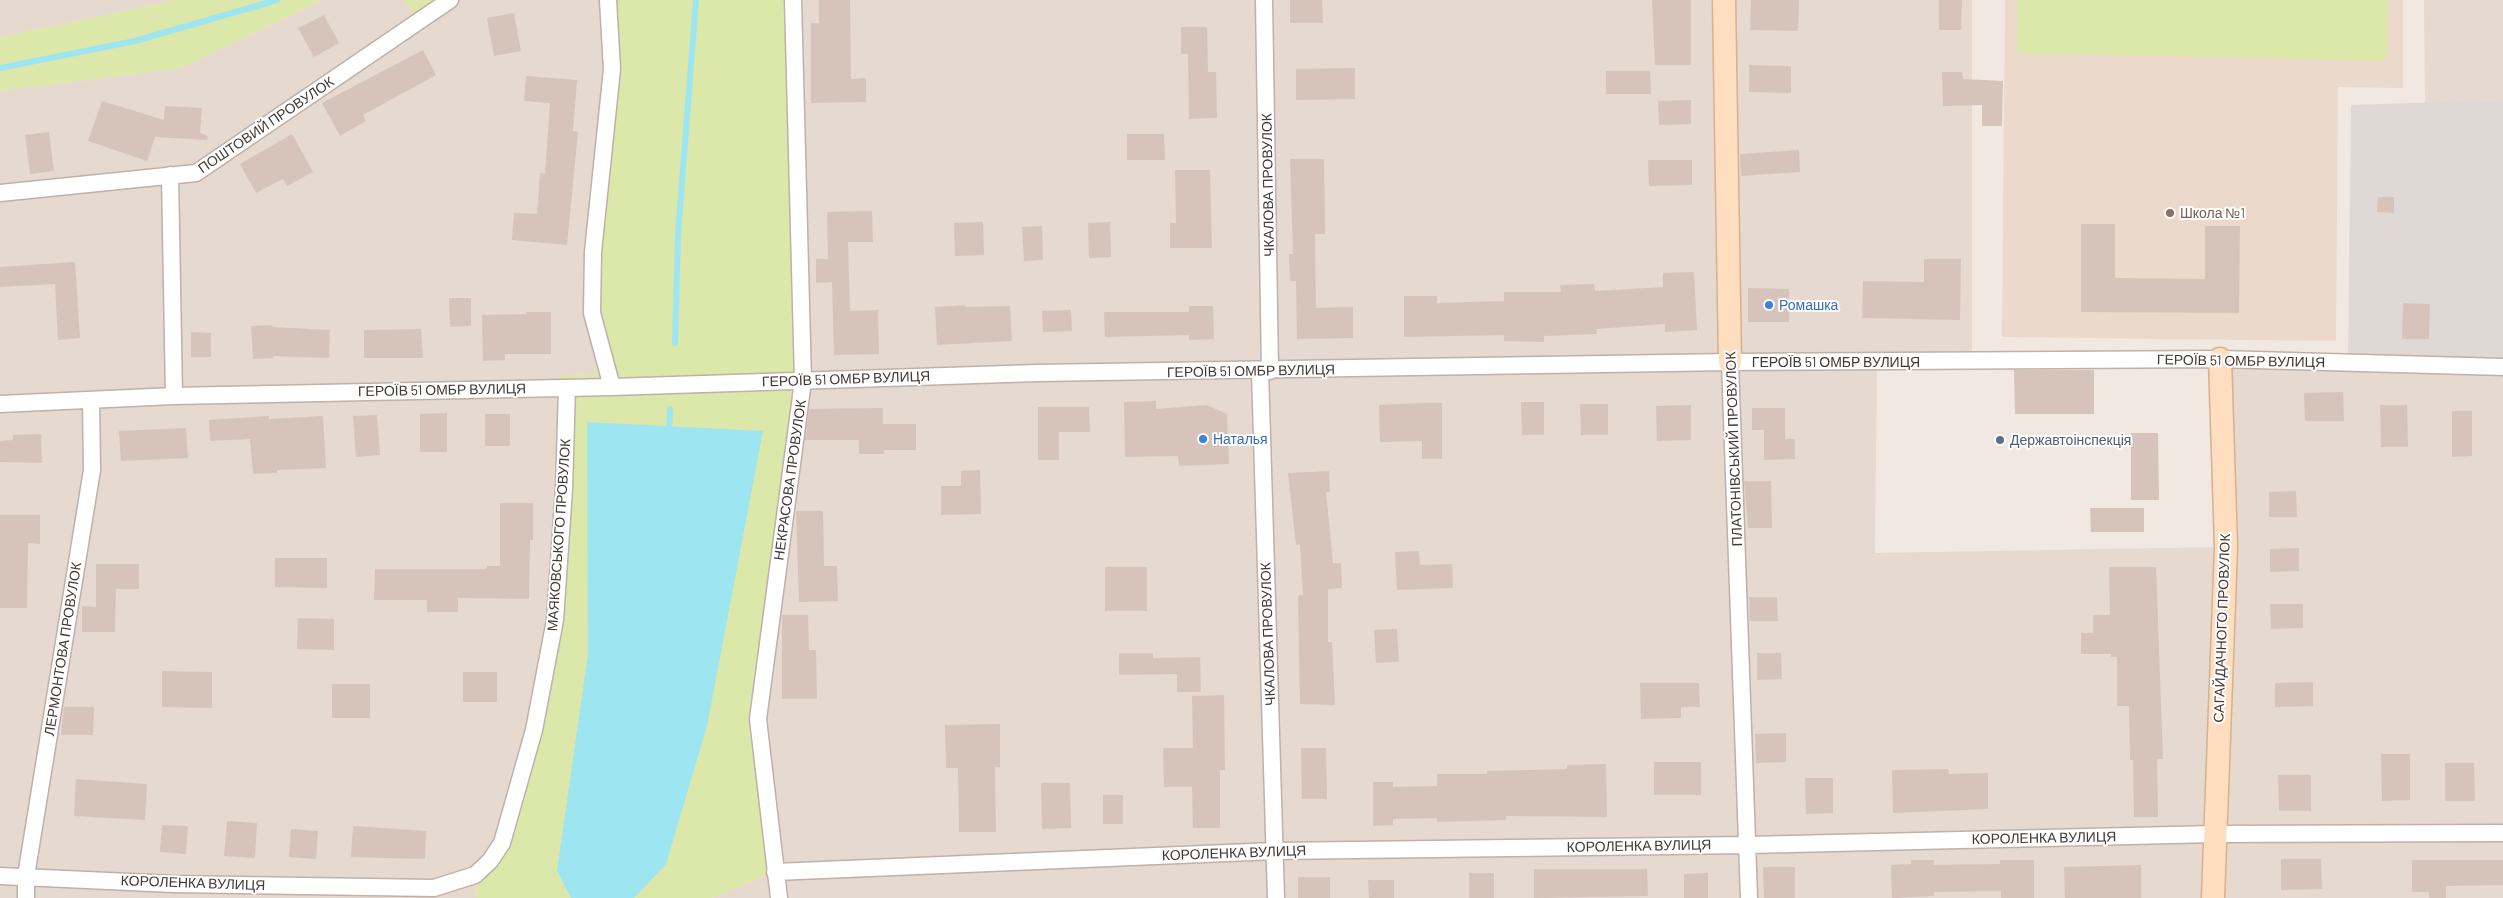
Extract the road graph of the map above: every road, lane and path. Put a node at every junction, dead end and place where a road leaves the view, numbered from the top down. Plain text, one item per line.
1 (450, 0) edge
2 (608, 0) edge
3 (792, 0) edge
4 (1264, 0) edge
5 (1724, 0) edge
6 (170, 175) junction
7 (0, 193) edge
8 (2220, 359) junction
9 (1730, 362) junction
10 (2503, 367) edge
11 (1265, 371) junction
12 (803, 381) junction
13 (612, 387) junction
14 (567, 388) junction
15 (174, 396) junction
16 (91, 400) junction
17 (0, 404) edge
18 (2503, 833) edge
19 (2215, 834) junction
20 (1748, 845) junction
21 (1275, 851) junction
22 (775, 872) junction
23 (475, 875) joint
24 (0, 876) edge
25 (26, 876) junction
26 (172, 891) edge
27 (26, 898) edge
28 (779, 898) edge
29 (1276, 898) edge
30 (1749, 898) edge
31 (2213, 898) edge

1 - 6 street, ПОШТОВИЙ ПРОВУЛОК
2 - 13 street
3 - 12 street, НЕКРАСОВА ПРОВУЛОК
4 - 11 street, ЧКАЛОВА ПРОВУЛОК
5 - 9 street, ПЛАТОНІВСЬКИЙ ПРОВУЛОК
6 - 7 street, ПОШТОВИЙ ПРОВУЛОК
6 - 15 street
8 - 9 street, ГЕРОЇВ 51 ОМБР ВУЛИЦЯ
8 - 10 street, ГЕРОЇВ 51 ОМБР ВУЛИЦЯ
8 - 19 street, САГАЙДАЧНОГО ПРОВУЛОК
9 - 11 street, ГЕРОЇВ 51 ОМБР ВУЛИЦЯ
9 - 20 street, ПЛАТОНІВСЬКИЙ ПРОВУЛОК
11 - 12 street, ГЕРОЇВ 51 ОМБР ВУЛИЦЯ
11 - 21 street, ЧКАЛОВА ПРОВУЛОК
12 - 13 street, ГЕРОЇВ 51 ОМБР ВУЛИЦЯ
12 - 22 street, НЕКРАСОВА ПРОВУЛОК
13 - 14 street, ГЕРОЇВ 51 ОМБР ВУЛИЦЯ
14 - 15 street, ГЕРОЇВ 51 ОМБР ВУЛИЦЯ
14 - 23 street, МАЯКОВСЬКОГО ПРОВУЛОК
15 - 16 street, ГЕРОЇВ 51 ОМБР ВУЛИЦЯ
16 - 17 street, ГЕРОЇВ 51 ОМБР ВУЛИЦЯ
16 - 25 street, ЛЕРМОНТОВА ПРОВУЛОК
18 - 19 street, КОРОЛЕНКА ВУЛИЦЯ
19 - 20 street, КОРОЛЕНКА ВУЛИЦЯ
19 - 31 street, САГАЙДАЧНОГО ПРОВУЛОК
20 - 21 street, КОРОЛЕНКА ВУЛИЦЯ
20 - 30 street, ПЛАТОНІВСЬКИЙ ПРОВУЛОК
21 - 22 street, КОРОЛЕНКА ВУЛИЦЯ
21 - 29 street, ЧКАЛОВА ПРОВУЛОК
22 - 28 street, НЕКРАСОВА ПРОВУЛОК
23 - 26 street, КОРОЛЕНКА ВУЛИЦЯ
24 - 25 street, КОРОЛЕНКА ВУЛИЦЯ
25 - 26 street, КОРОЛЕНКА ВУЛИЦЯ
25 - 27 street, ЛЕРМОНТОВА ПРОВУЛОК

